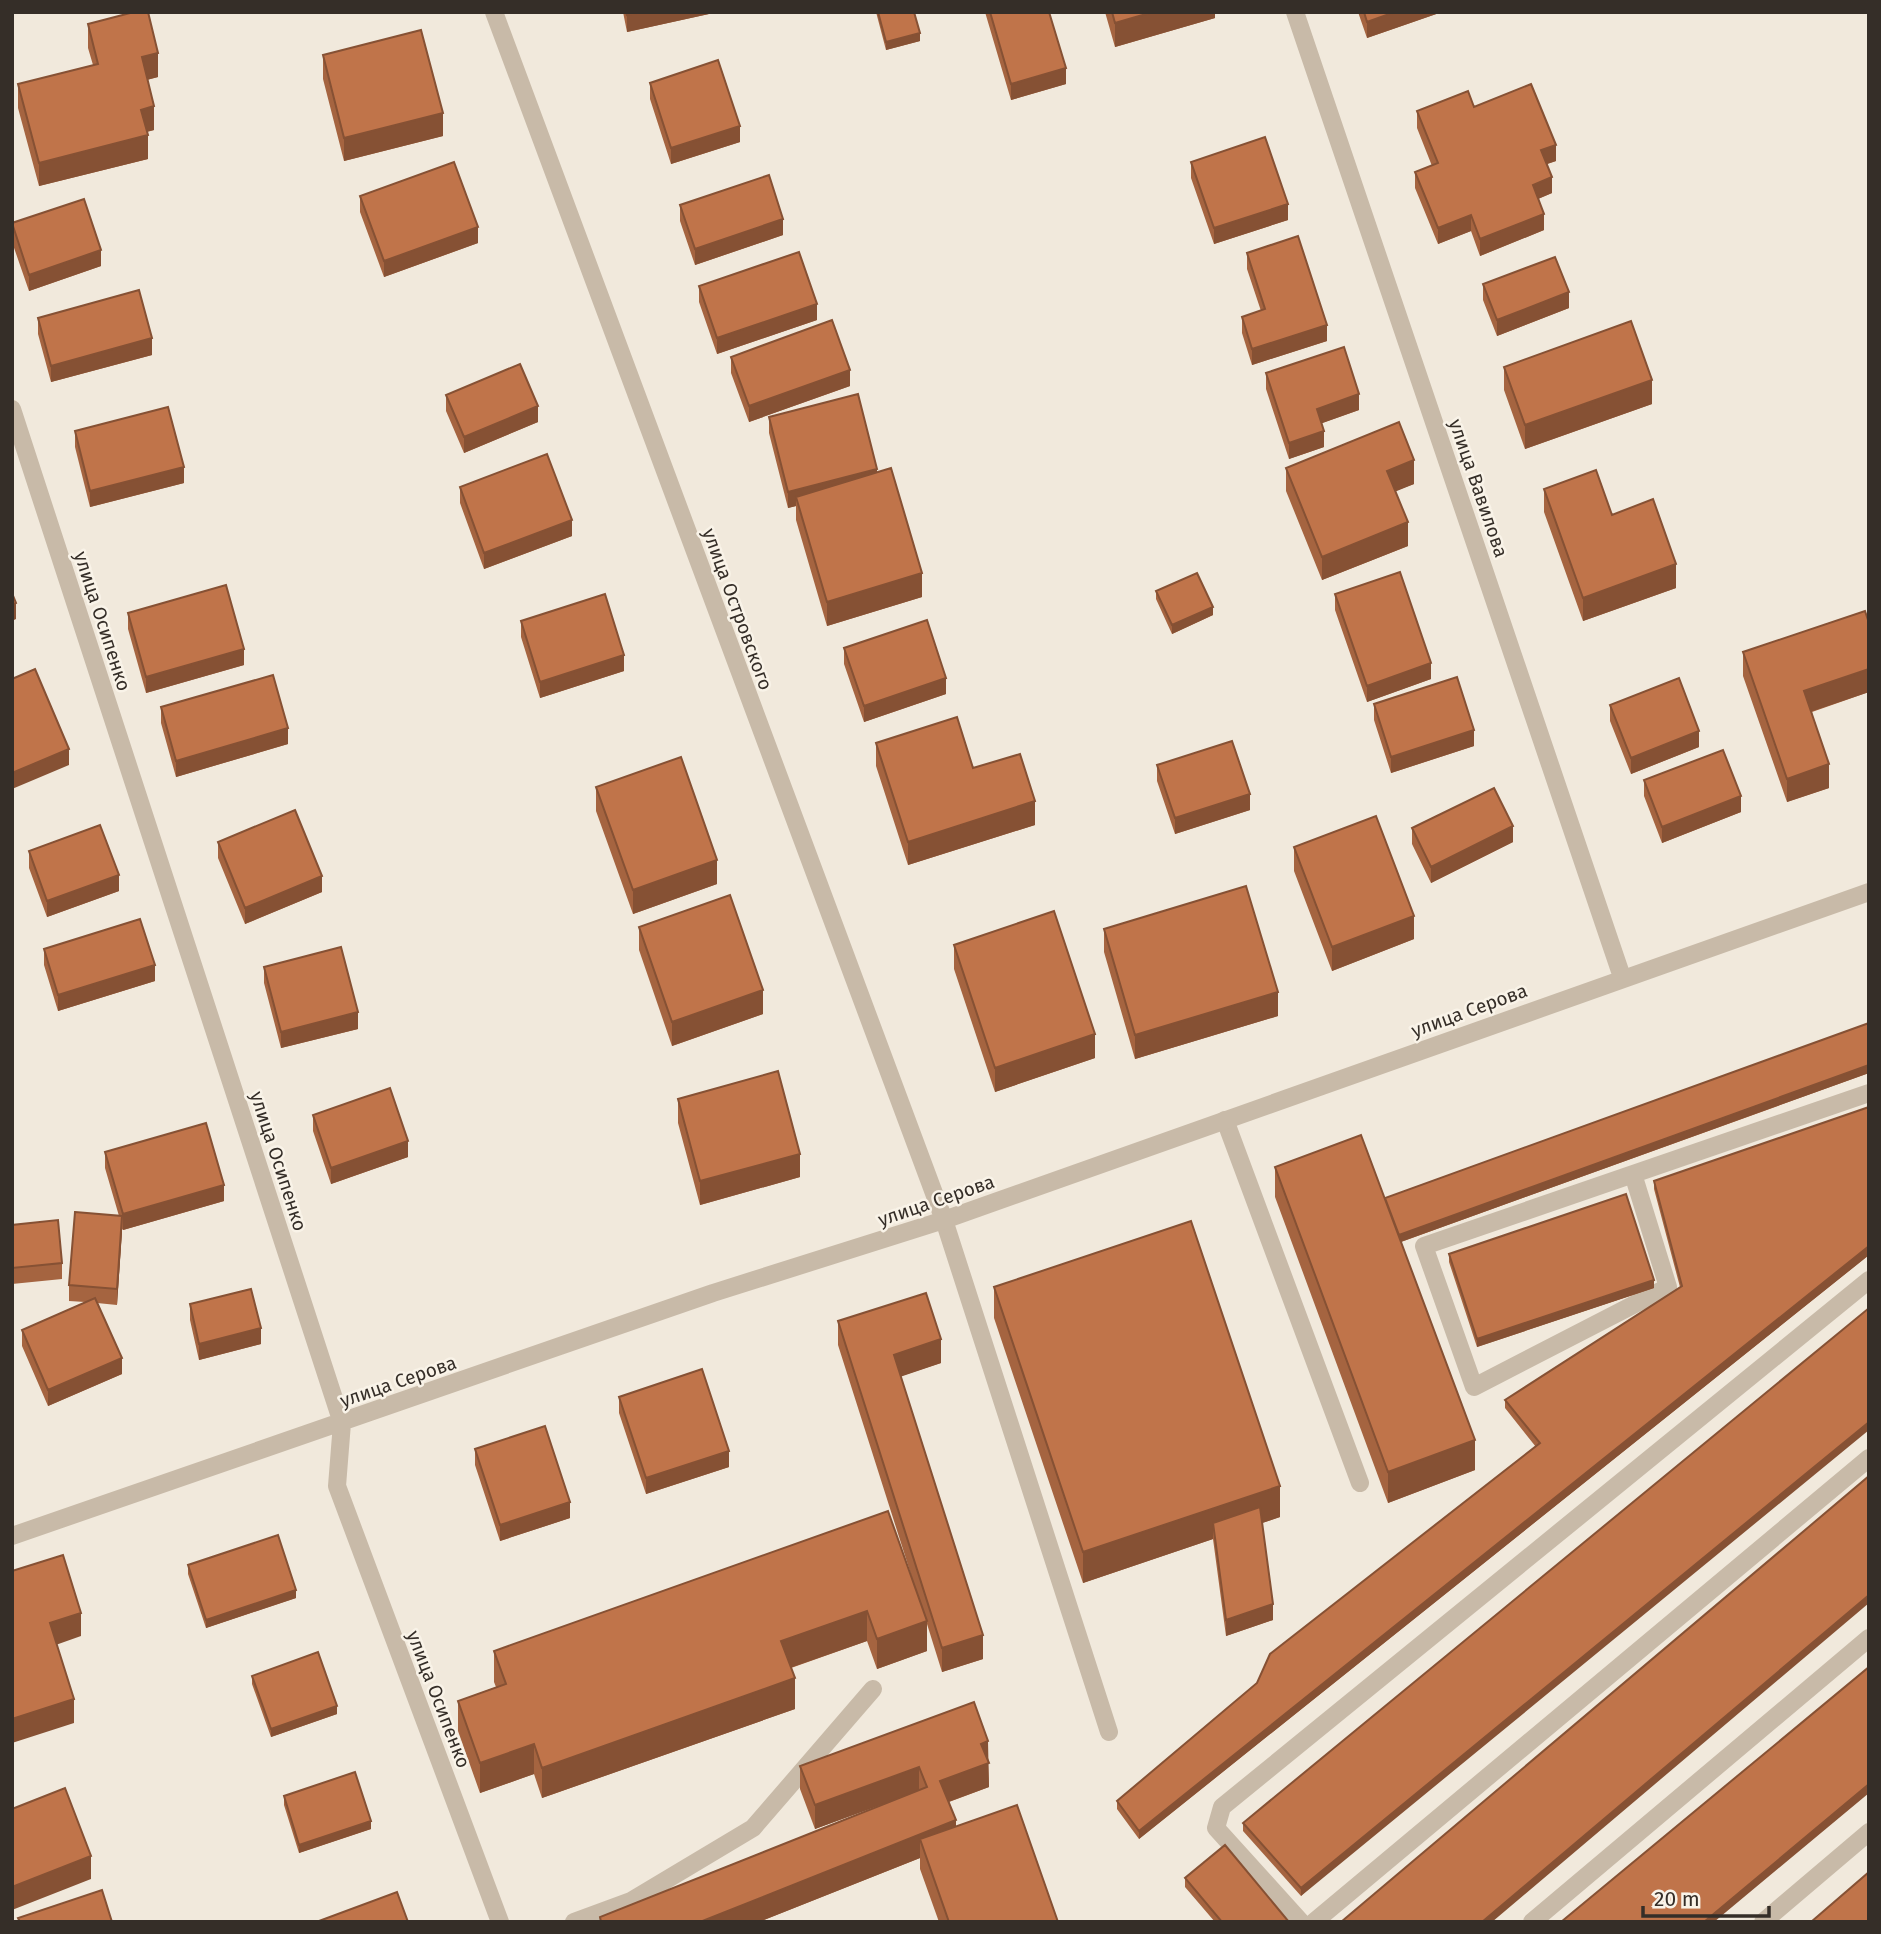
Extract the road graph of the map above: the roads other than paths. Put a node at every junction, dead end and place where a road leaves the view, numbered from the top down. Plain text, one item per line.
1 (494, 12) edge
2 (1296, 12) edge
3 (12, 409) edge
4 (1869, 892) edge
5 (1622, 977) junction
6 (1869, 1093) edge
7 (1225, 1120) junction
8 (1633, 1174) junction
9 (944, 1220) junction
10 (1869, 1280) edge
11 (342, 1423) junction
12 (1869, 1458) edge
13 (1360, 1483) dead end
14 (12, 1536) edge
15 (1869, 1638) edge
16 (873, 1689) dead end
17 (1109, 1732) dead end
18 (1869, 1832) edge
19 (500, 1922) edge
20 (574, 1922) edge
21 (1301, 1922) edge
22 (1314, 1922) edge
23 (1532, 1922) edge
24 (1763, 1922) edge

1 - 9 street, улица Островского
2 - 5 street, улица Вавилова
3 - 11 street, улица Осипенко
4 - 5 street, улица Серова
5 - 7 street, улица Серова
6 - 8 street
7 - 9 street, улица Серова
7 - 13 street
8 - 8 street
9 - 11 street, улица Серова
9 - 17 street, улица Островского
10 - 21 street
11 - 14 street, улица Серова
11 - 19 street, улица Осипенко
12 - 22 street
15 - 23 street
16 - 20 street
18 - 24 street

